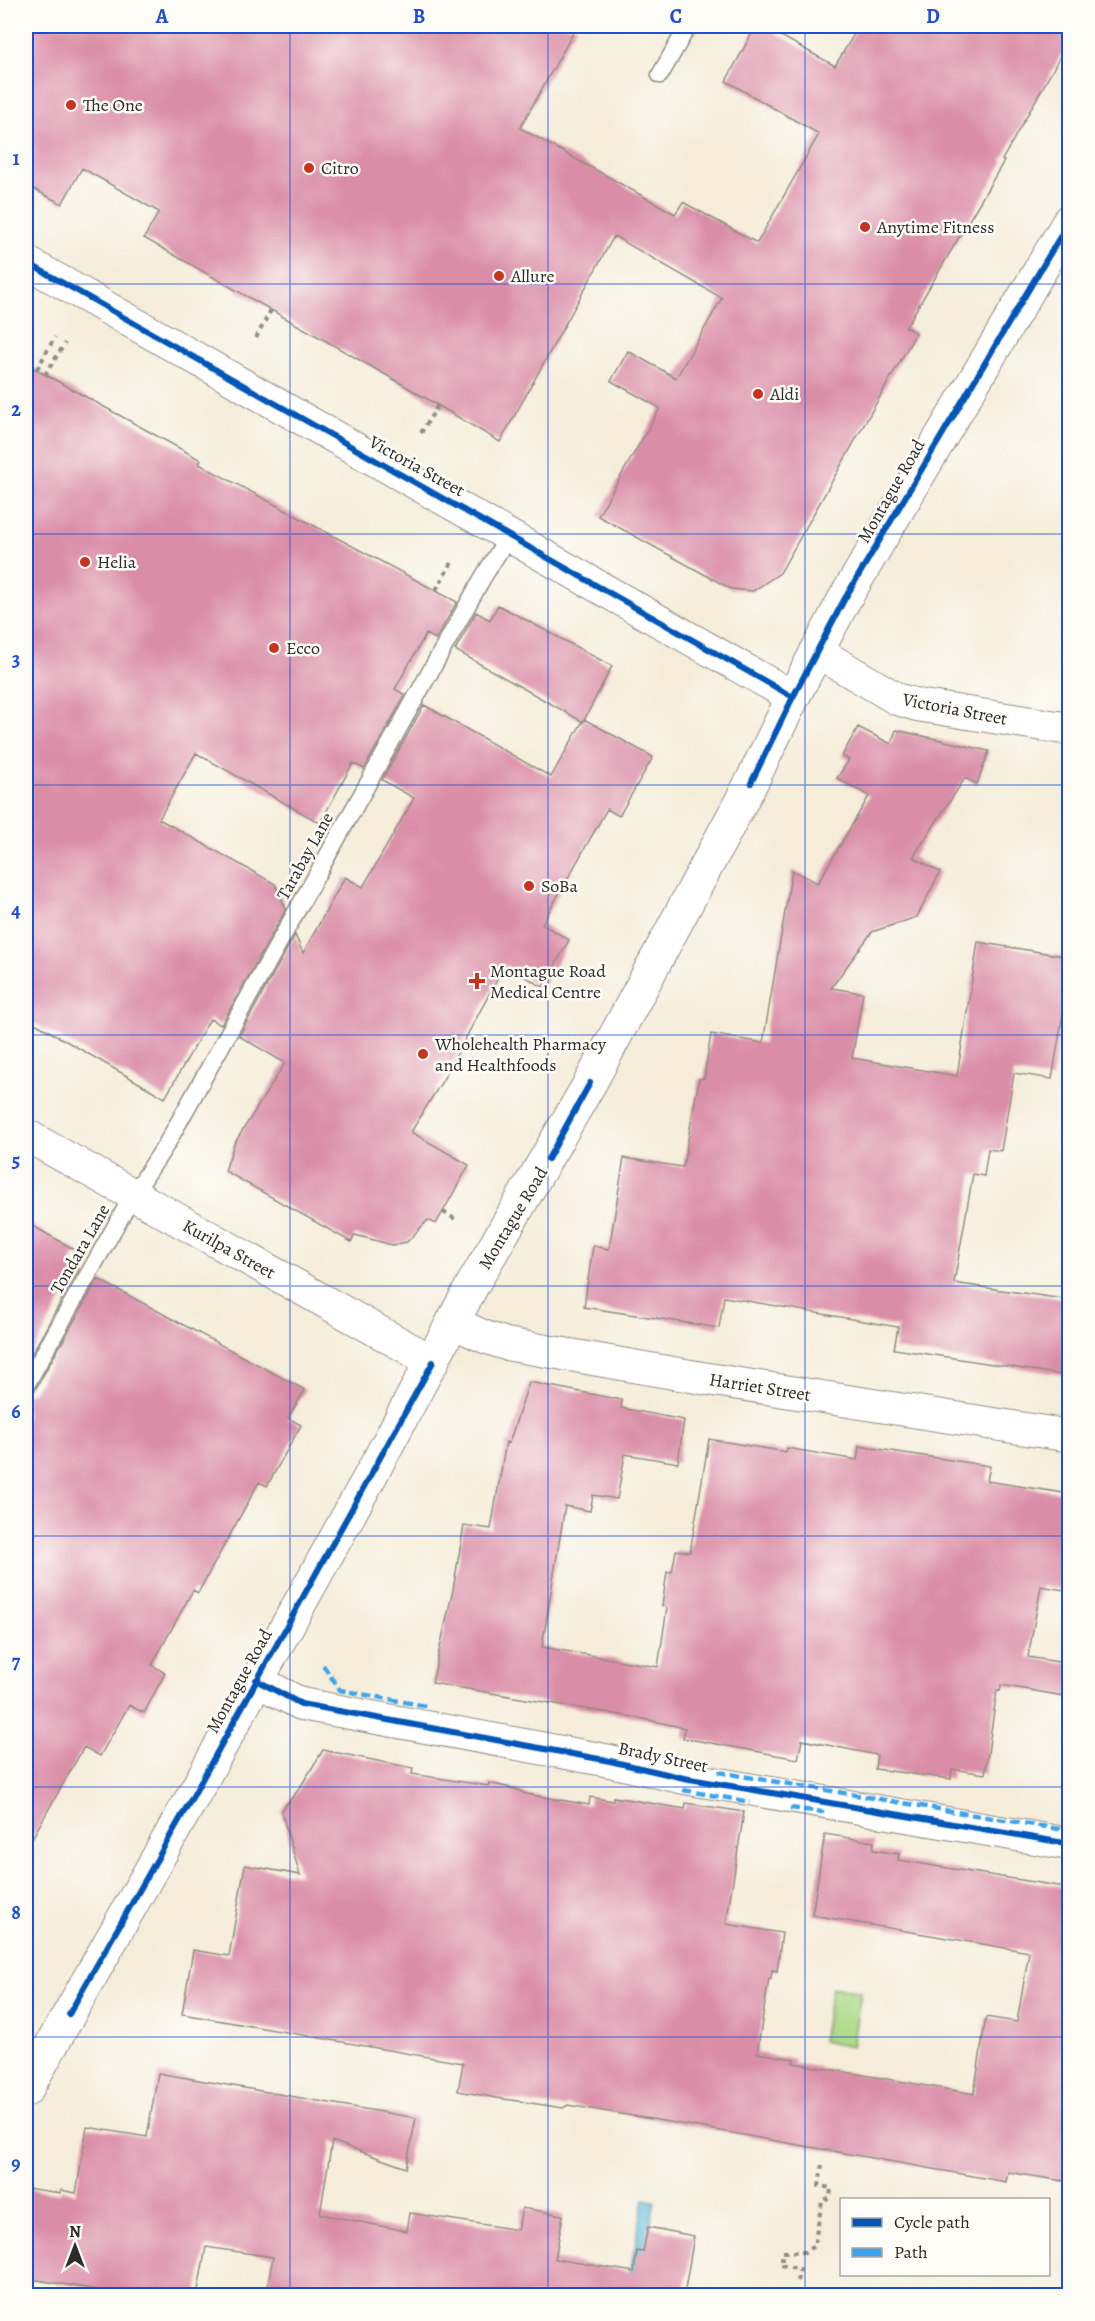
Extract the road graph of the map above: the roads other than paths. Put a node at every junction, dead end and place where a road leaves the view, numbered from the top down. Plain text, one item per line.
1 (688, 26) edge
2 (660, 75) dead end
3 (1070, 220) edge
4 (26, 262) edge
5 (509, 535) junction
6 (816, 651) junction
7 (793, 697) junction
8 (1070, 729) edge
9 (26, 1135) edge
10 (133, 1195) junction
11 (454, 1323) junction
12 (433, 1362) junction
13 (26, 1385) edge
14 (1070, 1436) edge
15 (256, 1680) junction
16 (1070, 1844) edge
17 (26, 2090) edge

1 - 2 lane
3 - 6 street, Montague Road
4 - 5 street, Victoria Street
5 - 7 street, Victoria Street
5 - 10 lane, Tarabay Lane
6 - 7 street, Montague Road
6 - 8 street, Victoria Street
7 - 11 street, Montague Road
9 - 10 street, Kurilpa Street
10 - 12 street, Kurilpa Street
10 - 13 lane, Tondara Lane
11 - 12 street, Montague Road
11 - 14 street, Harriet Street
12 - 15 street, Montague Road
15 - 16 street, Brady Street
15 - 17 street, Montague Road

